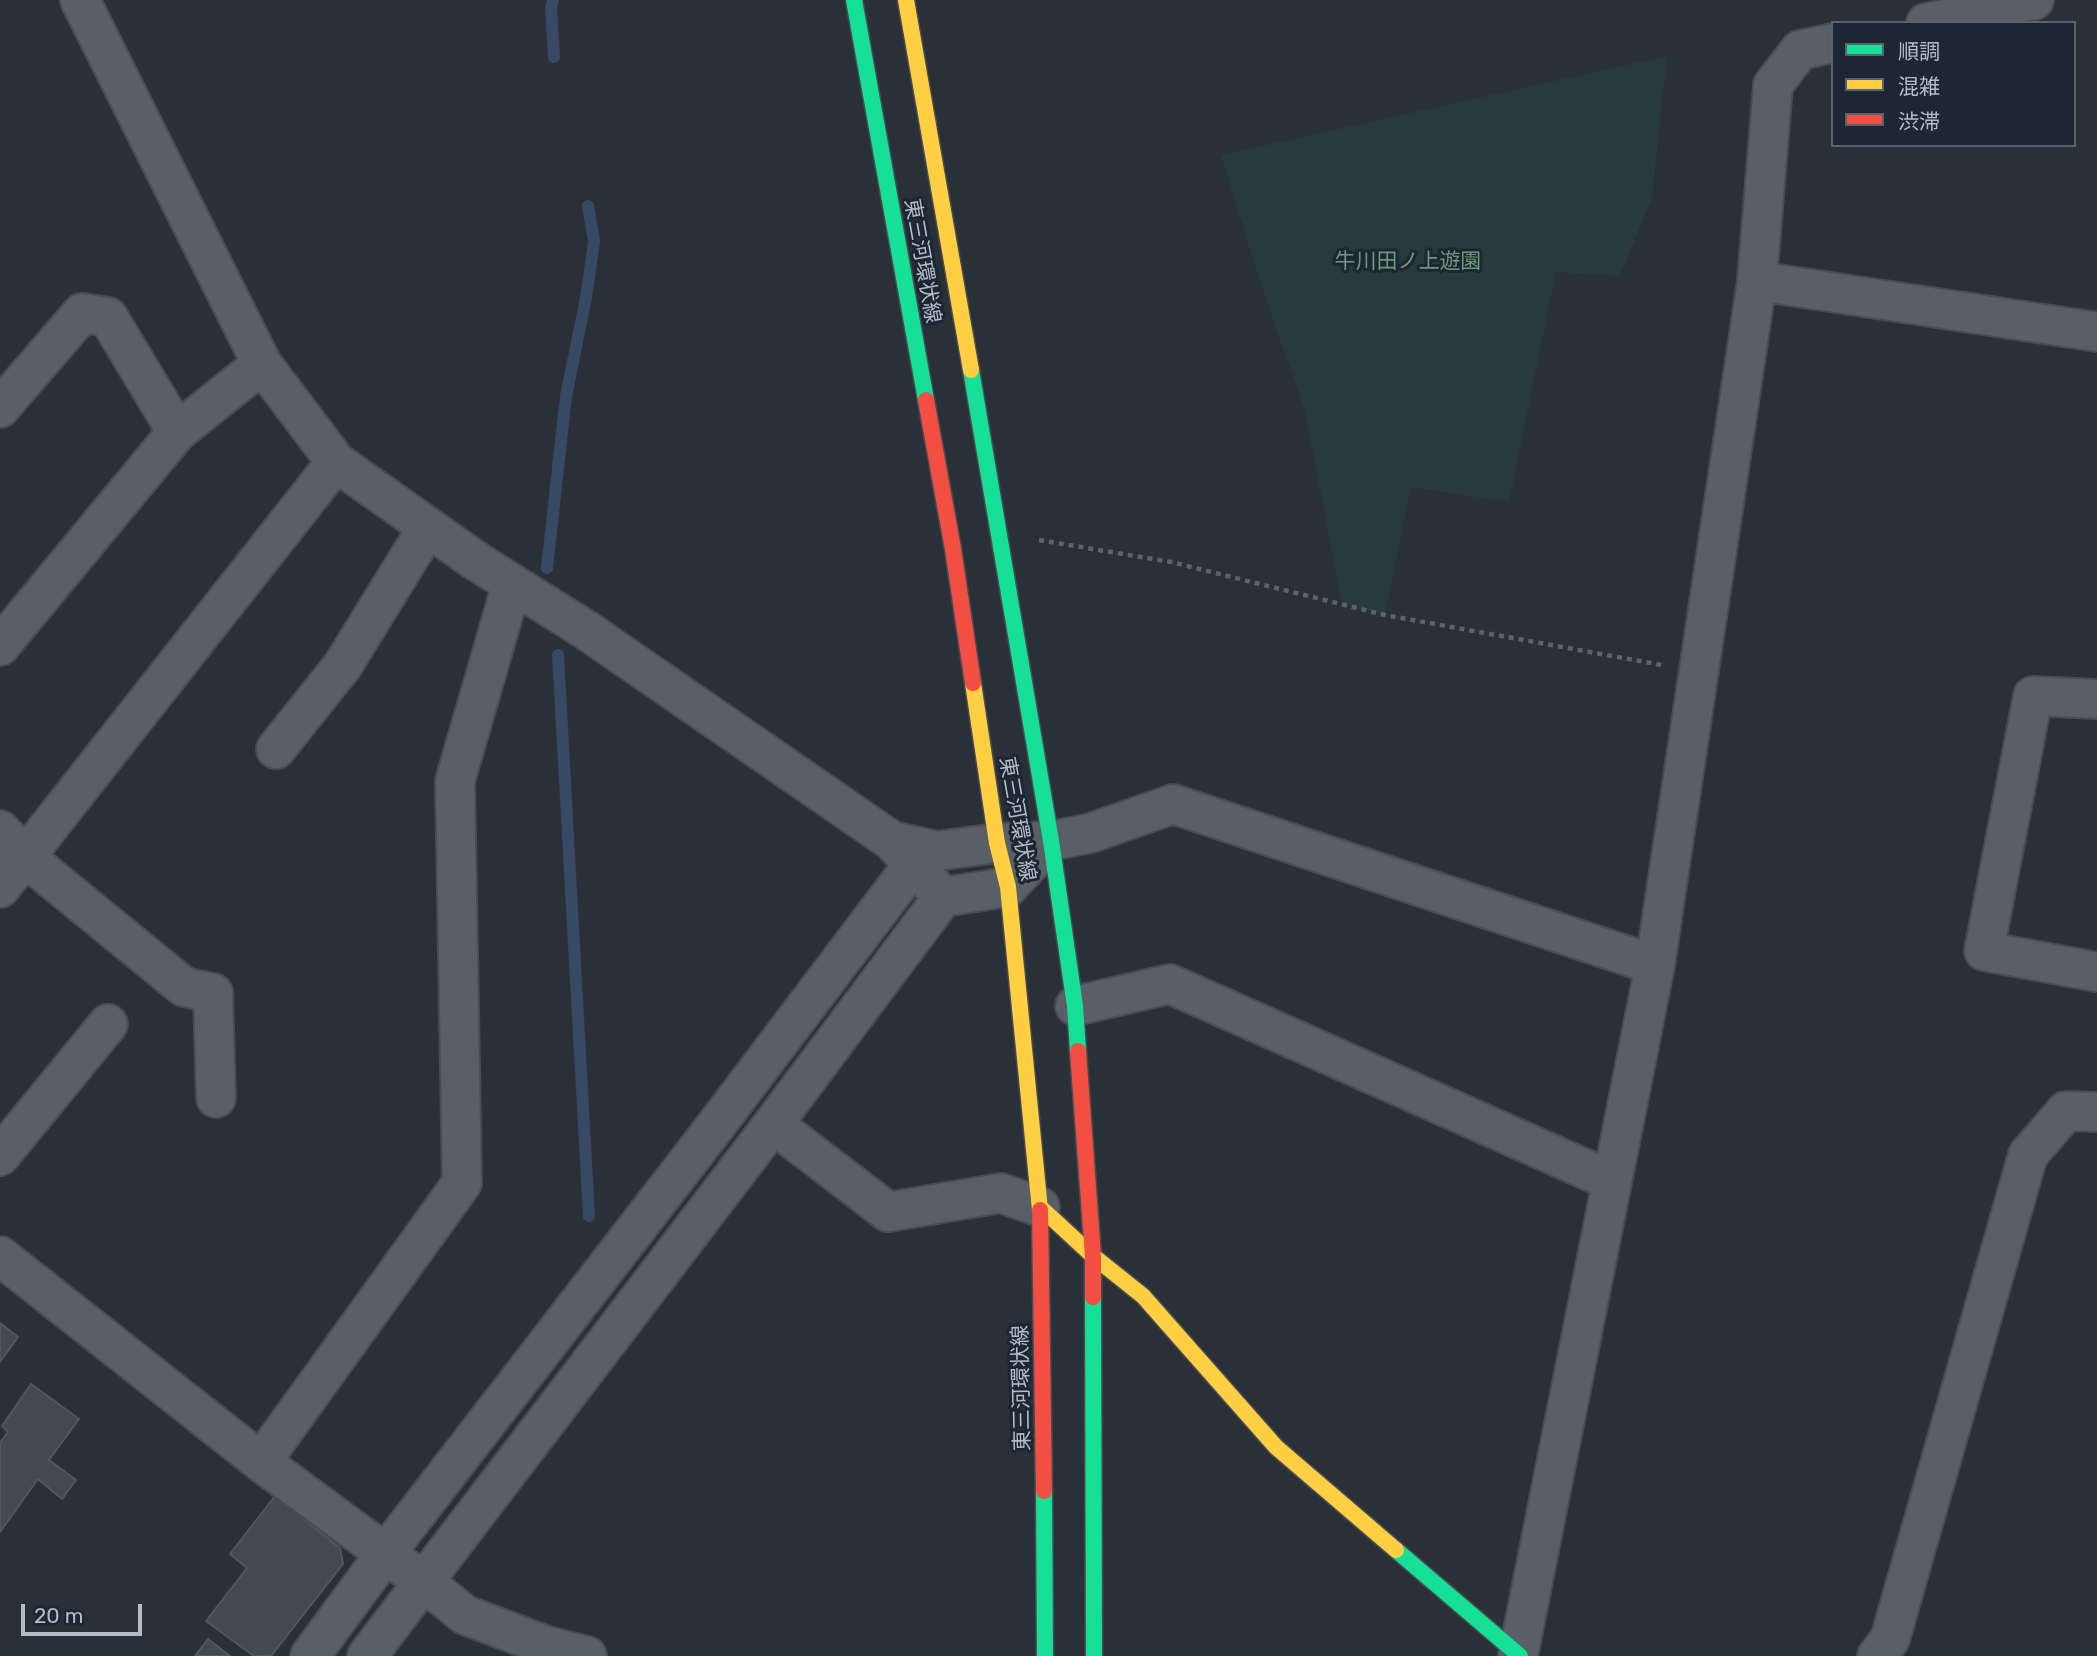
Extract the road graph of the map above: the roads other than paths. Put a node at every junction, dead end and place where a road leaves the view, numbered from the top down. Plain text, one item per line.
1 (80, 0) edge
2 (854, 0) edge
3 (906, 0) edge
4 (2034, 0) edge
5 (1935, 21) edge
6 (1831, 43) edge
7 (1757, 281) junction
8 (2097, 332) edge
9 (262, 364) junction
10 (0, 408) edge
11 (177, 432) junction
12 (337, 462) junction
13 (428, 527) junction
14 (512, 584) junction
15 (0, 646) edge
16 (2097, 699) edge
17 (276, 749) dead end
18 (1051, 841) junction
19 (997, 843) junction
20 (13, 844) edge
21 (903, 853) junction
22 (1008, 887) junction
23 (0, 888) edge
24 (943, 897) junction
25 (1655, 965) junction
26 (2097, 972) edge
27 (1075, 1006) junction
28 (108, 1024) dead end
29 (216, 1098) dead end
30 (2097, 1112) edge
31 (772, 1124) junction
32 (0, 1156) edge
33 (1612, 1181) junction
34 (1040, 1207) junction
35 (0, 1256) edge
36 (1093, 1256) junction
37 (261, 1462) junction
38 (385, 1554) junction
39 (423, 1581) junction
40 (546, 1651) edge
41 (310, 1656) edge
42 (367, 1656) edge
43 (587, 1656) edge
44 (1045, 1656) edge
45 (1094, 1656) edge
46 (1519, 1656) edge
47 (1877, 1656) edge

1 - 9 street
2 - 19 main road, 東三河環状線
3 - 18 main road, 東三河環状線
4 - 5 street
6 - 7 street
7 - 8 street
7 - 25 street
9 - 11 street
9 - 12 street
10 - 11 street
11 - 15 street
12 - 13 street
12 - 20 street
13 - 14 street
13 - 17 street
14 - 21 street
14 - 37 street
16 - 26 street
18 - 19 street
18 - 22 street
18 - 25 street
18 - 27 main road, 東三河環状線
19 - 21 street
19 - 22 main road, 東三河環状線
20 - 23 street
20 - 29 street
21 - 24 street
21 - 38 street
22 - 24 street
22 - 34 main road, 東三河環状線
24 - 31 street
25 - 33 street
27 - 33 street
27 - 36 main road, 東三河環状線
28 - 32 street
30 - 47 street
31 - 34 street
31 - 39 street
33 - 46 street
34 - 36 main road
34 - 44 main road, 東三河環状線
35 - 37 street
36 - 45 main road, 東三河環状線
36 - 46 main road
37 - 38 street
38 - 39 street
38 - 41 street
39 - 40 street
39 - 42 street
40 - 43 street

